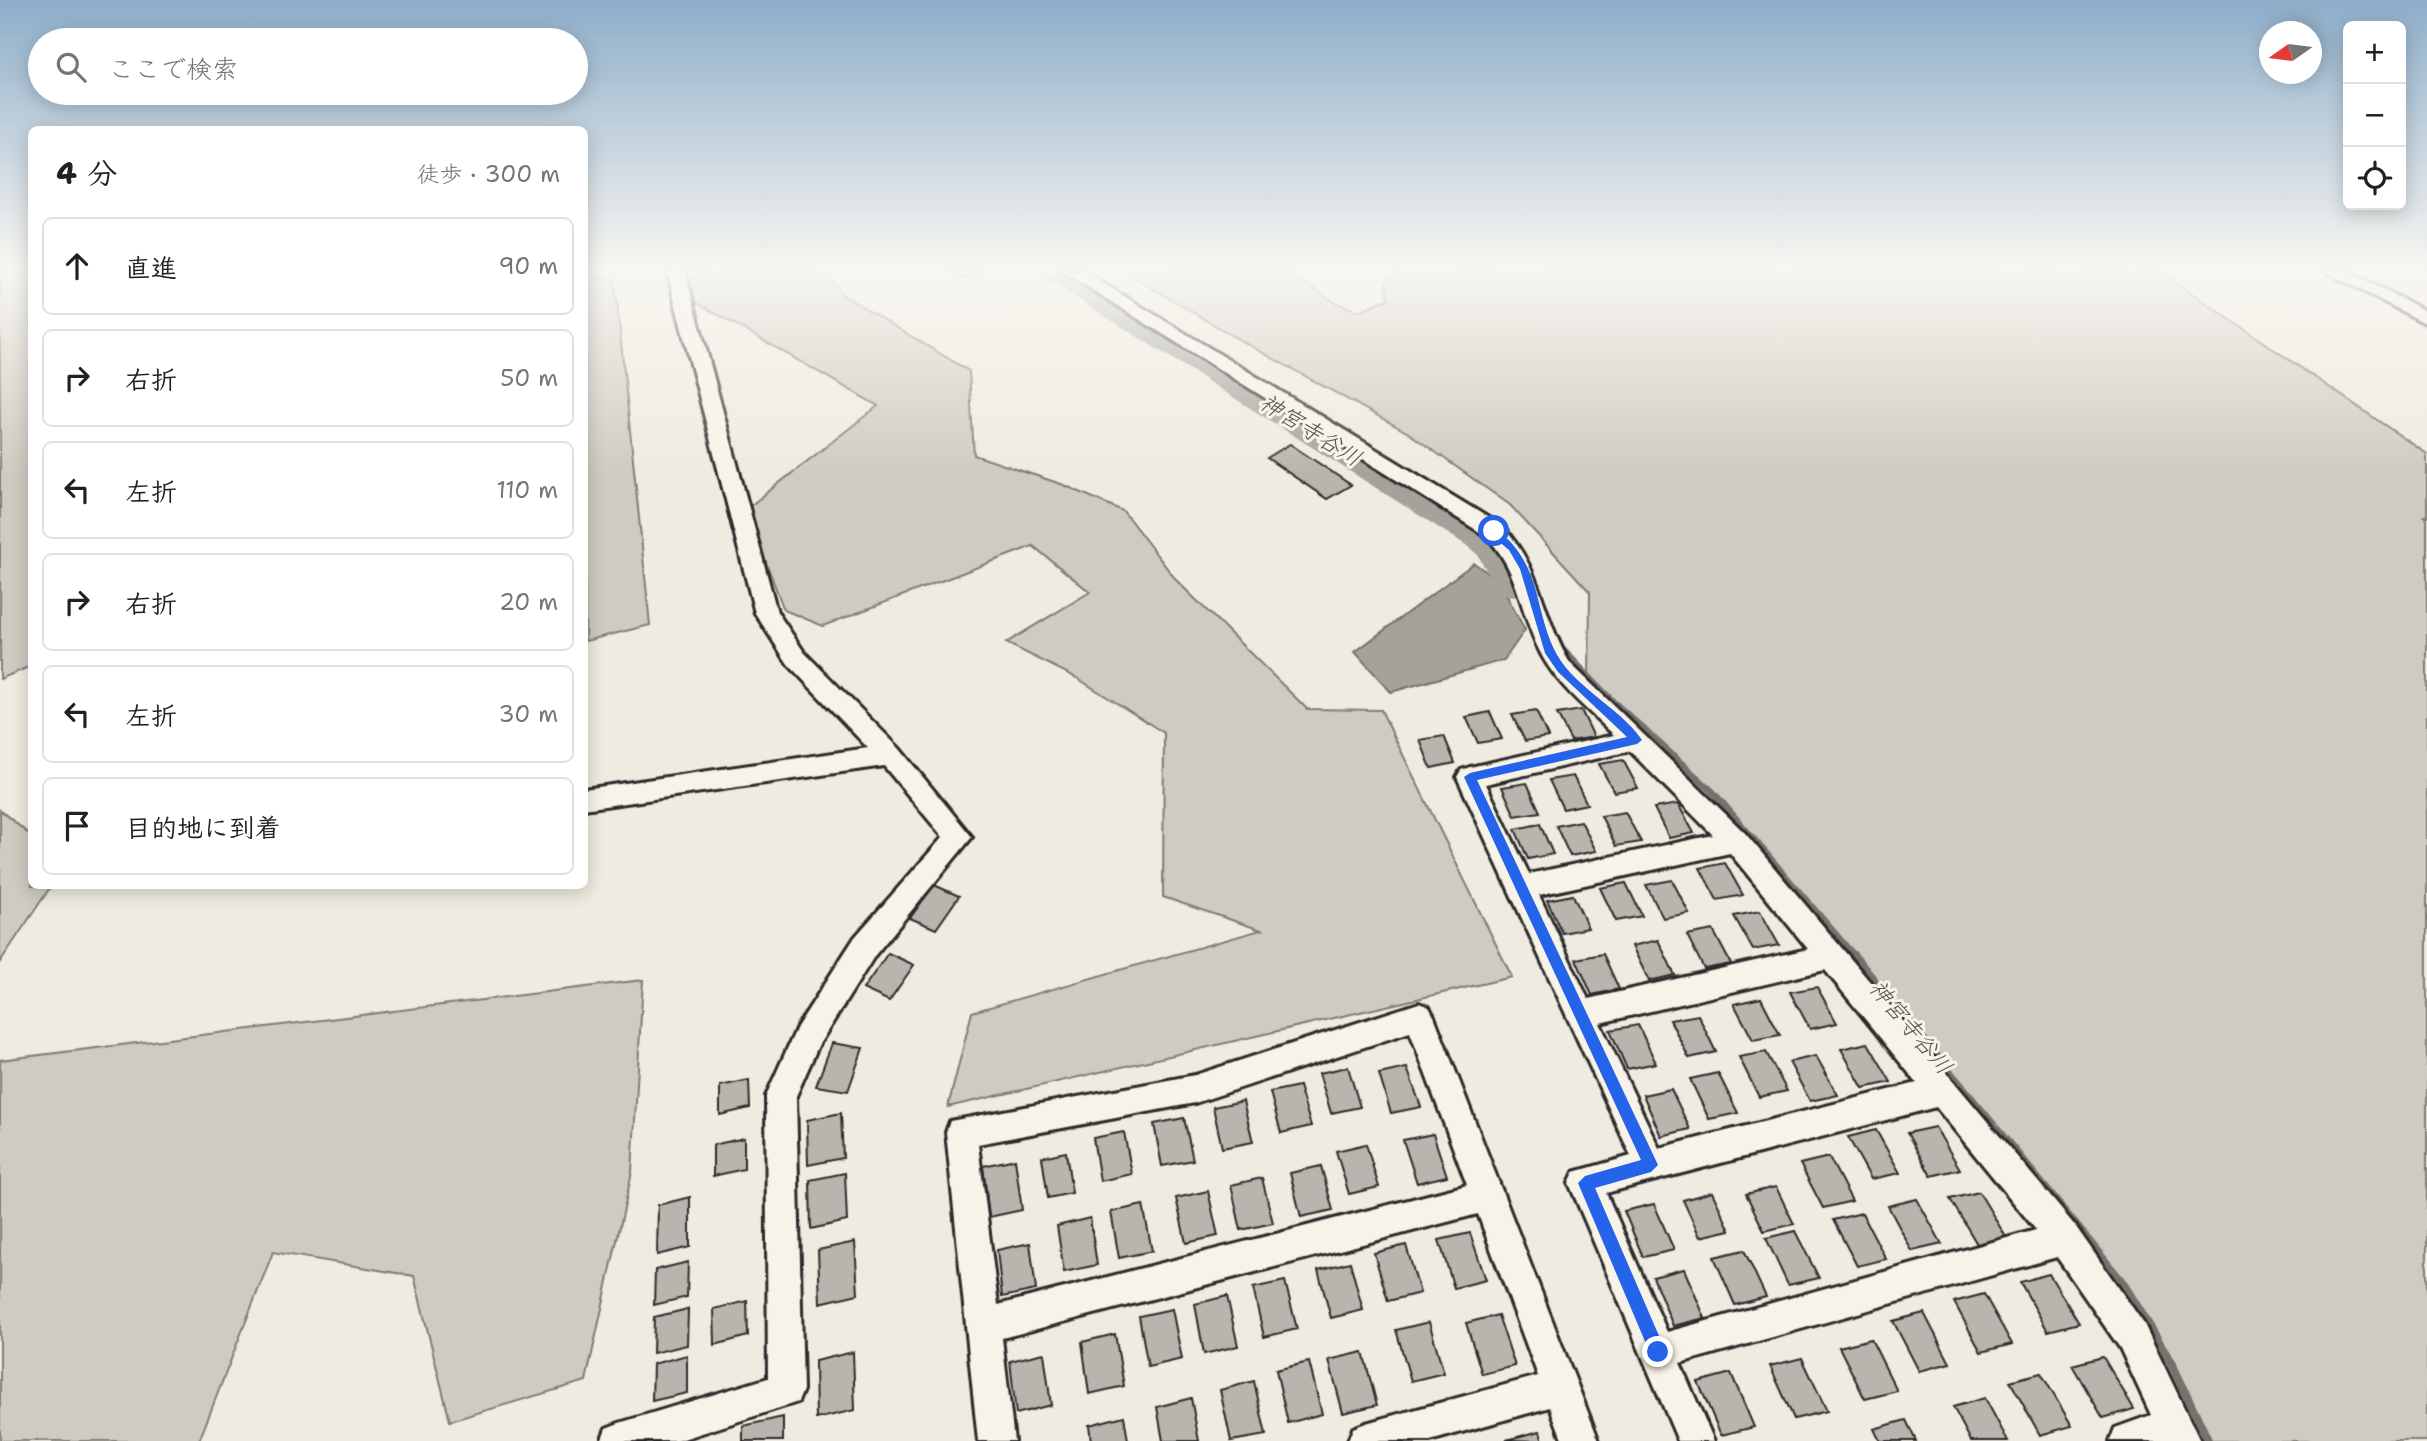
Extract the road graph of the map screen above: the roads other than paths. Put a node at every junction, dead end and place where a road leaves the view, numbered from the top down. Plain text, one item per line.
1 (694, 338) edge
2 (1180, 338) edge
3 (1637, 740) junction
4 (890, 755) junction
5 (588, 798) edge
6 (1736, 841) junction
7 (1522, 887) junction
8 (1831, 956) junction
9 (1582, 1014) junction
10 (1941, 1091) junction
11 (1651, 1165) junction
12 (1486, 1196) junction
13 (2064, 1239) junction
14 (984, 1326) junction
15 (1658, 1352) junction
16 (1560, 1387) junction
17 (2178, 1433) edge
18 (619, 1441) edge
19 (996, 1441) edge
20 (1366, 1441) edge
21 (1581, 1441) edge
22 (1696, 1441) edge
23 (2128, 1441) edge

1 - 4 street
2 - 3 street
3 - 6 street
3 - 7 street
4 - 5 street
4 - 18 street
6 - 7 street
6 - 8 street
7 - 9 street
8 - 9 street
8 - 10 street
9 - 11 street
10 - 11 street
10 - 13 street
11 - 15 street
12 - 14 street
12 - 14 street
12 - 16 street
13 - 15 street
13 - 17 street
14 - 19 street
15 - 22 street
16 - 20 street
16 - 21 street
17 - 23 street

